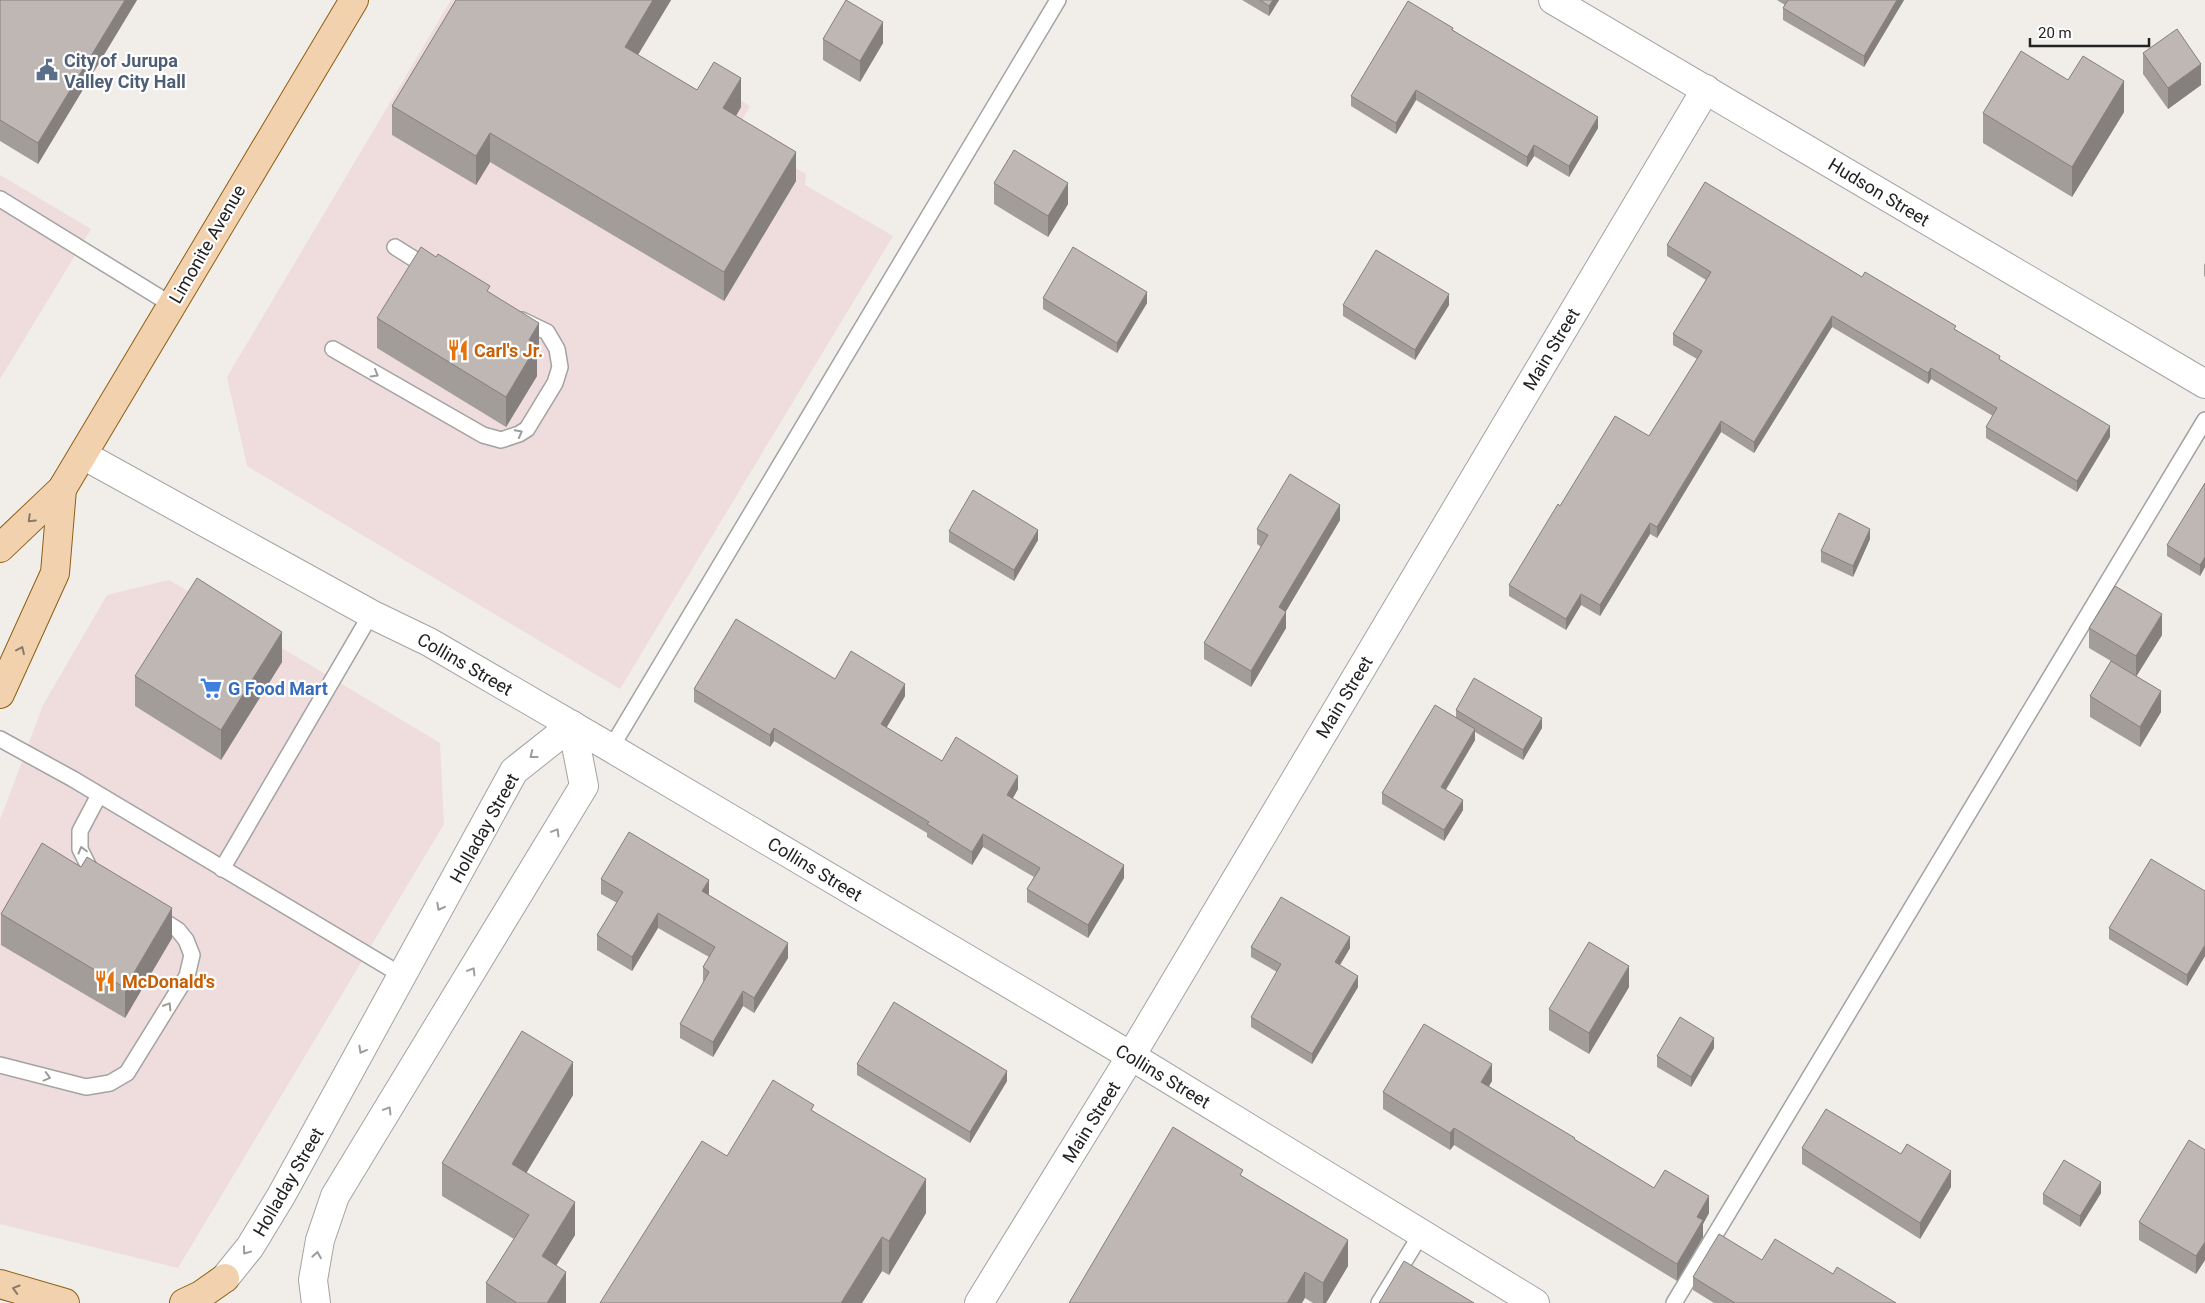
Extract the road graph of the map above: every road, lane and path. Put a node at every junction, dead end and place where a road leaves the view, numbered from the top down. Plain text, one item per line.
1 (354, 0) edge
2 (1058, 0) edge
3 (1553, 0) edge
4 (1706, 89) junction
5 (0, 199) edge
6 (395, 247) dead end
7 (446, 278) edge
8 (172, 305) junction
9 (504, 314) edge
10 (333, 349) dead end
11 (2205, 384) edge
12 (2205, 420) edge
13 (83, 455) junction
14 (62, 489) junction
15 (0, 548) edge
16 (371, 614) junction
17 (0, 694) edge
18 (572, 725) junction
19 (0, 740) edge
20 (611, 748) junction
21 (99, 795) junction
22 (222, 869) junction
23 (102, 882) edge
24 (145, 909) edge
25 (403, 976) junction
26 (1131, 1056) junction
27 (0, 1064) edge
28 (1421, 1234) junction
29 (225, 1278) joint
30 (0, 1284) edge
31 (65, 1303) edge
32 (184, 1303) edge
33 (316, 1303) edge
34 (979, 1303) edge
35 (1379, 1303) edge
36 (1535, 1303) edge
37 (1674, 1303) edge

1 - 8 main road, Limonite Avenue
2 - 20 lane
3 - 4 street, Hudson Street
4 - 11 street, Hudson Street
4 - 26 street, Main Street
5 - 8 lane
6 - 7 lane
8 - 13 main road, Limonite Avenue
10 -> 9 lane
12 - 37 lane
13 - 14 main road, Limonite Avenue
13 - 16 street, Collins Street
14 -> 15 main road, Limonite Avenue
17 -> 14 main road, Limonite Avenue
16 - 18 street, Collins Street
16 - 22 lane
18 - 20 street, Collins Street
18 -> 25 street, Holladay Street
33 -> 18 street
19 - 21 lane
20 - 26 street, Collins Street
21 - 22 lane
23 -> 21 lane
22 - 25 lane
27 -> 24 lane
25 -> 29 street, Holladay Street
26 - 28 street, Collins Street
26 - 34 street, Main Street
28 - 35 lane
28 - 36 street, Collins Street
29 - 32 main road
31 -> 30 main road

